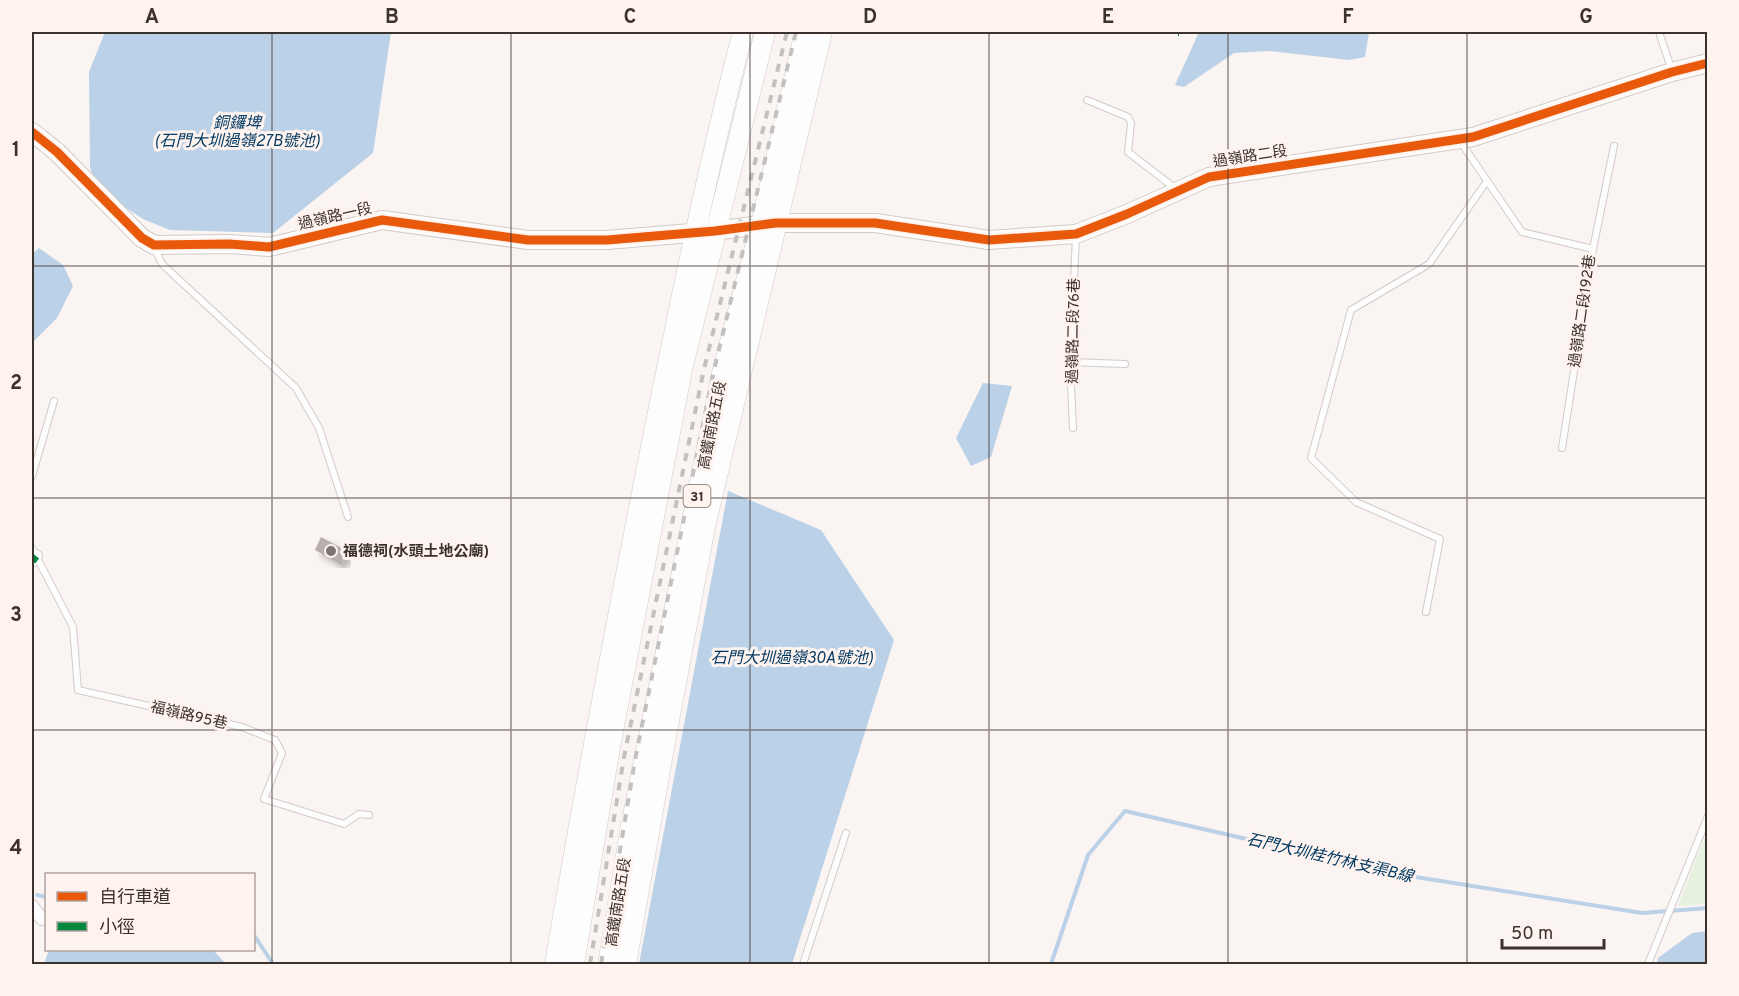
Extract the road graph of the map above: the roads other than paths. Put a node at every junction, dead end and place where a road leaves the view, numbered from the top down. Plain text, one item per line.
1 (743, 32) edge
2 (765, 32) edge
3 (805, 32) edge
4 (822, 32) edge
5 (1659, 32) edge
6 (1707, 63) edge
7 (1672, 72) junction
8 (1087, 100) dead end
9 (32, 132) edge
10 (1458, 139) junction
11 (1614, 146) dead end
12 (1487, 181) junction
13 (1177, 190) junction
14 (768, 224) junction
15 (695, 231) junction
16 (715, 231) junction
17 (1076, 234) junction
18 (154, 246) junction
19 (1593, 249) junction
20 (1070, 362) junction
21 (1125, 364) dead end
22 (54, 401) dead end
23 (1073, 428) dead end
24 (1562, 447) dead end
25 (32, 476) edge
26 (348, 517) dead end
27 (33, 555) edge
28 (1426, 612) dead end
29 (610, 747) junction
30 (369, 815) dead end
31 (1707, 816) edge
32 (846, 833) dead end
33 (576, 834) junction
34 (32, 906) edge
35 (42, 919) dead end
36 (615, 923) junction
37 (555, 964) edge
38 (574, 964) edge
39 (608, 964) edge
40 (617, 964) edge
41 (626, 964) edge
42 (803, 964) edge
43 (1648, 964) edge

1 - 15 main road
2 - 16 main road
3 - 14 main road, 高鐵南路五段 / 31
4 - 14 main road, 高鐵南路五段 / 31
5 - 7 lane
6 - 7 street, 過嶺路二段
7 - 10 street, 過嶺路二段
8 - 13 lane
9 - 18 street
10 - 12 lane, 過嶺路二段192巷
10 - 13 street, 過嶺路二段
11 - 19 lane
12 - 19 lane, 過嶺路二段192巷
12 - 28 lane
13 - 17 street, 過嶺路二段
14 - 16 street, 過嶺路一段
14 - 17 street, 過嶺路二段
14 - 36 main road, 高鐵南路五段 / 31
14 - 41 main road, 高鐵南路五段 / 31
15 - 16 street, 過嶺路一段
15 - 18 street, 過嶺路一段
15 - 33 main road
16 - 29 main road
17 - 20 lane, 過嶺路二段76巷
18 - 26 lane
19 - 24 lane, 過嶺路二段192巷
20 - 21 lane
20 - 23 lane, 過嶺路二段76巷
22 - 25 lane
27 - 30 lane, 福嶺路95巷
29 - 33 main road
29 - 38 main road
31 - 43 lane
32 - 42 lane
33 - 37 main road
34 - 35 street
36 - 39 main road, 高鐵南路五段 / 31
36 - 40 main road

